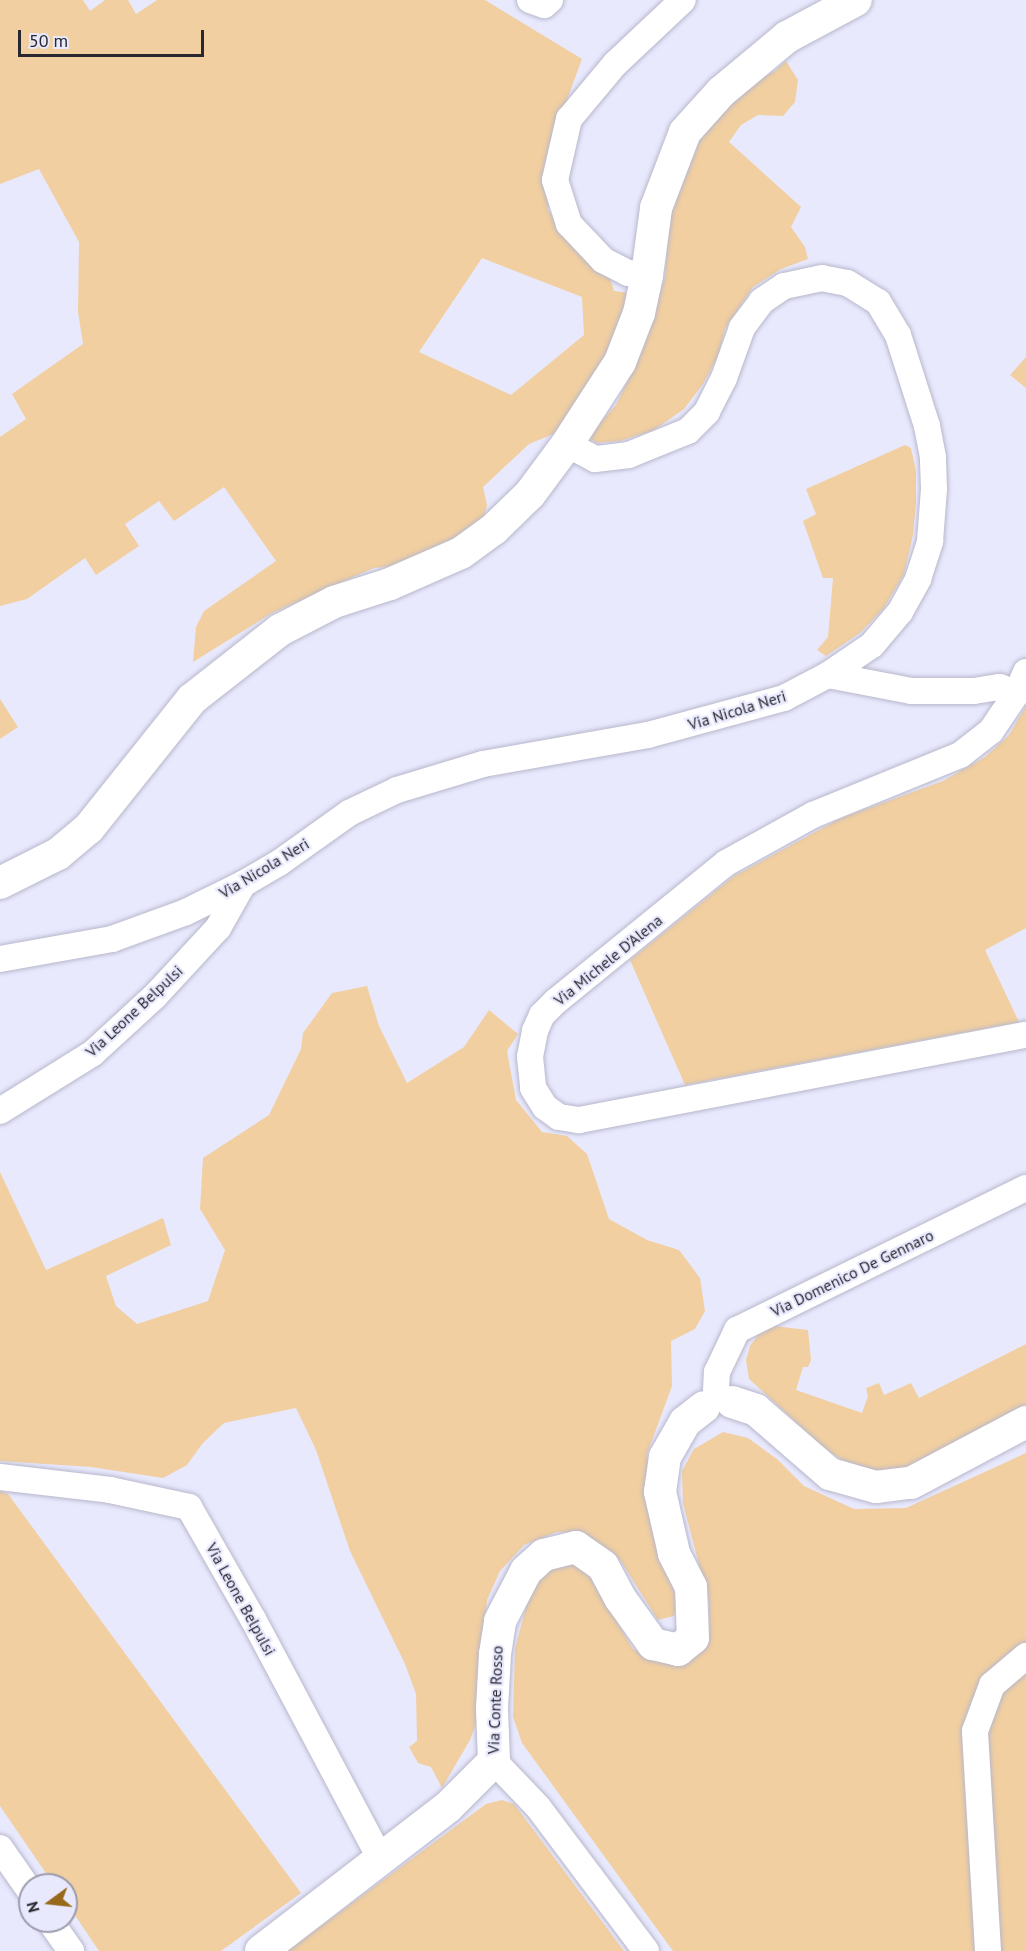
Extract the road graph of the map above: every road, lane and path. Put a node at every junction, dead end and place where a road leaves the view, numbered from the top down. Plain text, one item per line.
1 (530, 0) edge
2 (550, 0) edge
3 (683, 0) edge
4 (856, 0) edge
5 (647, 275) junction
6 (567, 444) junction
7 (828, 675) junction
8 (1021, 683) edge
9 (0, 883) edge
10 (243, 884) junction
11 (0, 959) edge
12 (1026, 1035) edge
13 (0, 1111) edge
14 (1026, 1188) edge
15 (717, 1400) junction
16 (1026, 1422) edge
17 (0, 1477) edge
18 (1026, 1656) edge
19 (494, 1761) junction
20 (0, 1848) edge
21 (381, 1860) junction
22 (18, 1874) edge
23 (58, 1933) edge
24 (71, 1951) edge
25 (261, 1951) edge
26 (646, 1951) edge
27 (988, 1951) edge

1 - 2 street
3 - 5 street
4 - 5 street
5 - 6 street
6 - 7 street, Via Nicola Neri
6 - 9 street
7 - 8 street
7 - 10 street, Via Nicola Neri
8 - 12 street, Via Michele D'Alena
10 - 11 street, Via Nicola Neri
10 - 13 street, Via Leone Belpulsi
14 - 15 street, Via Domenico De Gennaro
15 - 16 street
15 - 19 street, Via Conte Rosso
17 - 21 street, Via Leone Belpulsi
18 - 27 street
19 - 21 street, Via Conte Rosso
19 - 26 street
20 - 22 street
21 - 25 street, Via Conte Rosso
23 - 24 street

